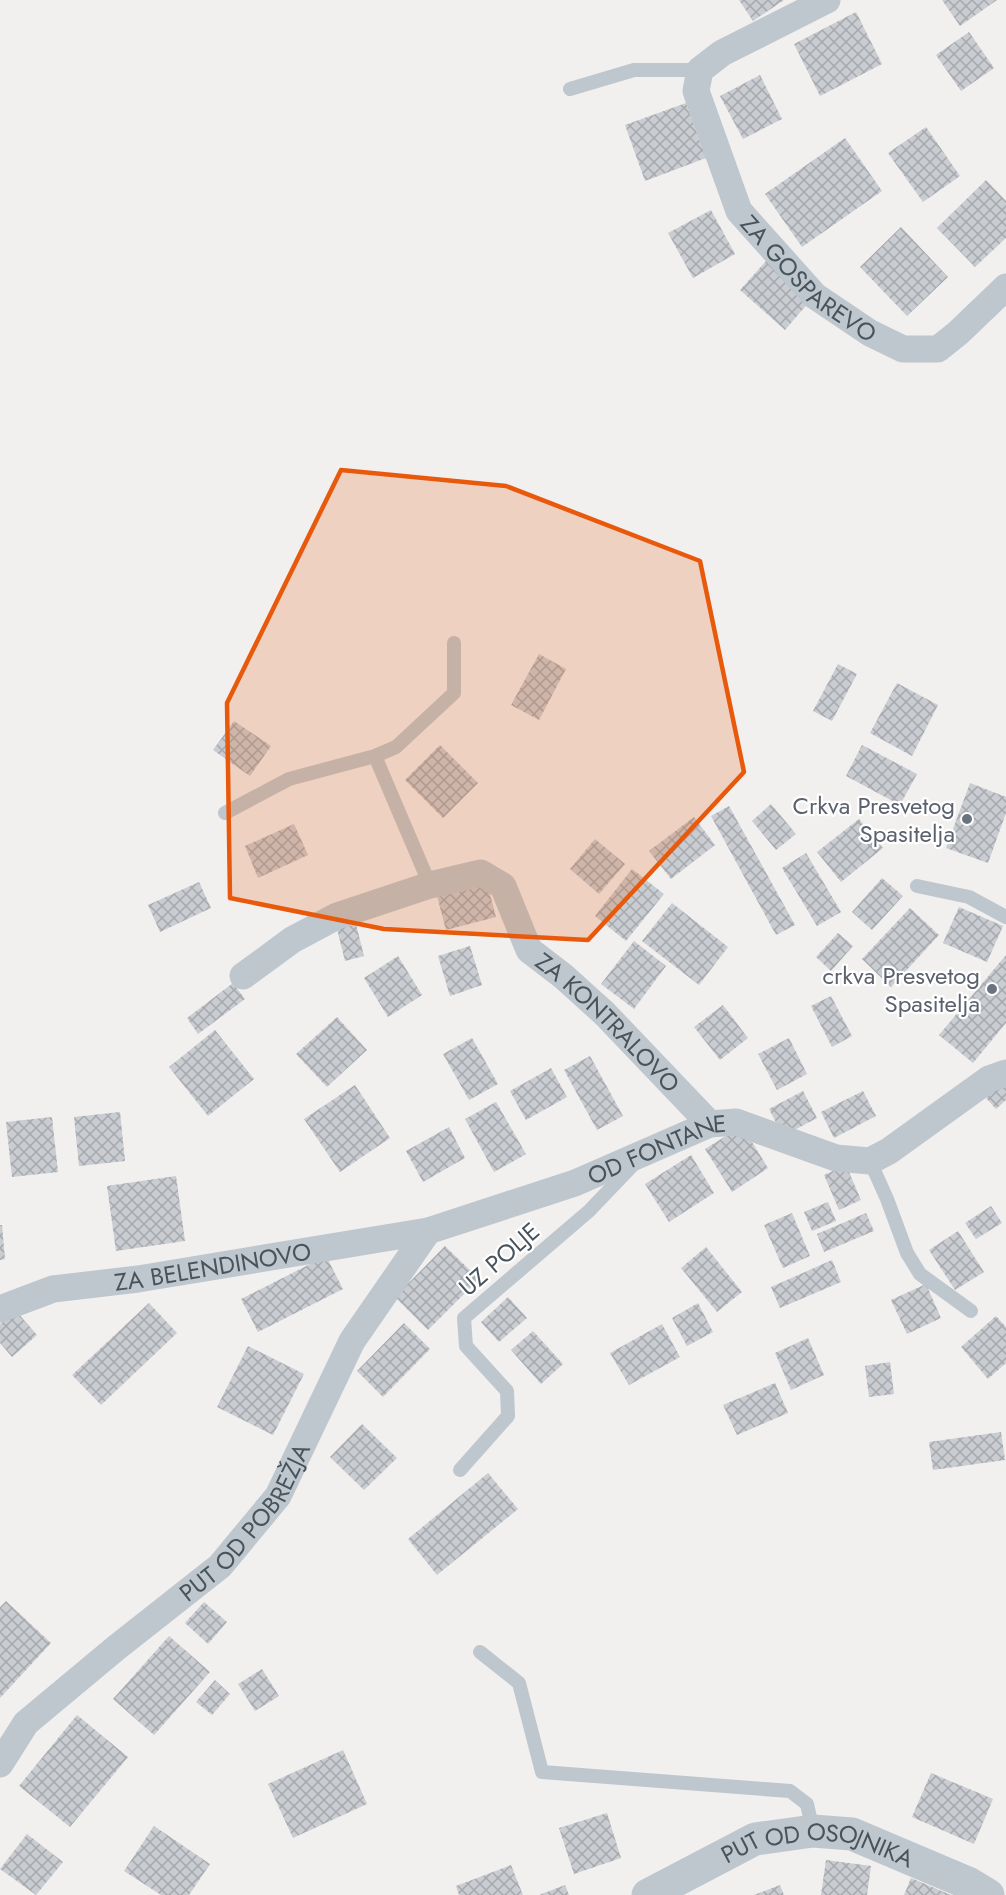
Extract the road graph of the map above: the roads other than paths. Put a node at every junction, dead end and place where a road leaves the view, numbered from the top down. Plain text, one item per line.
1 (827, 0) edge
2 (700, 70) junction
3 (570, 89) dead end
4 (1006, 287) edge
5 (454, 643) dead end
6 (375, 756) junction
7 (225, 813) dead end
8 (430, 885) junction
9 (916, 886) dead end
10 (1006, 916) edge
11 (243, 976) dead end
12 (1006, 1073) edge
13 (710, 1124) junction
14 (645, 1153) junction
15 (870, 1161) junction
16 (428, 1231) junction
17 (0, 1309) edge
18 (971, 1311) dead end
19 (460, 1470) dead end
20 (480, 1652) dead end
21 (0, 1764) edge
22 (813, 1831) junction
23 (648, 1895) edge
24 (988, 1895) edge

1 - 2 street
2 - 3 lane
2 - 4 street, ZA GOSPAREVO
5 - 6 lane
6 - 7 lane
6 - 8 lane
8 - 11 street, ZA KONTRALOVO
8 - 13 street, ZA KONTRALOVO
9 - 10 lane
12 - 15 street
13 - 14 street, OD FONTANE
13 - 15 street, OD FONTANE
14 - 16 street, OD FONTANE
14 - 19 lane, UZ POLJE
15 - 18 lane
16 - 17 street, ZA BELENDINOVO
16 - 21 street, PUT OD POBREŽJA
20 - 22 lane
22 - 23 street, PUT OD OSOJNIKA
22 - 24 street, PUT OD OSOJNIKA

